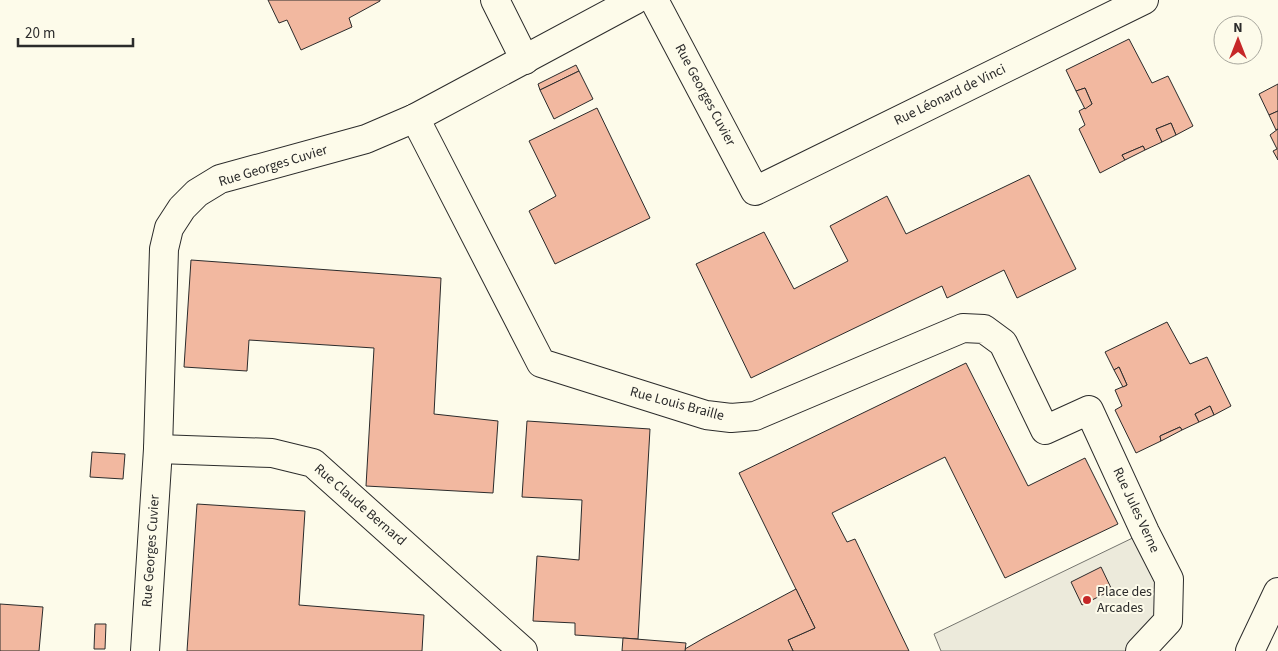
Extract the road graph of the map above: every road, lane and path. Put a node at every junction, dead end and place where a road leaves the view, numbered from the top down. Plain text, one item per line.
1 (495, 0) edge
2 (635, 0) edge
3 (654, 0) edge
4 (1144, 0) edge
5 (525, 60) junction
6 (415, 118) junction
7 (755, 191) joint
8 (1045, 430) joint
9 (158, 449) junction
10 (1278, 592) edge
11 (145, 651) edge
12 (524, 651) edge
13 (1140, 651) edge
14 (1250, 651) edge

1 - 5 street
2 - 5 street, Rue Georges Cuvier
3 - 7 street, Rue Georges Cuvier
4 - 7 street, Rue Léonard de Vinci
5 - 6 street, Rue Georges Cuvier
6 - 8 street, Rue Louis Braille
6 - 9 street, Rue Georges Cuvier
8 - 13 street, Rue Jules Verne
9 - 11 street, Rue Georges Cuvier
9 - 12 street, Rue Claude Bernard
10 - 14 street

